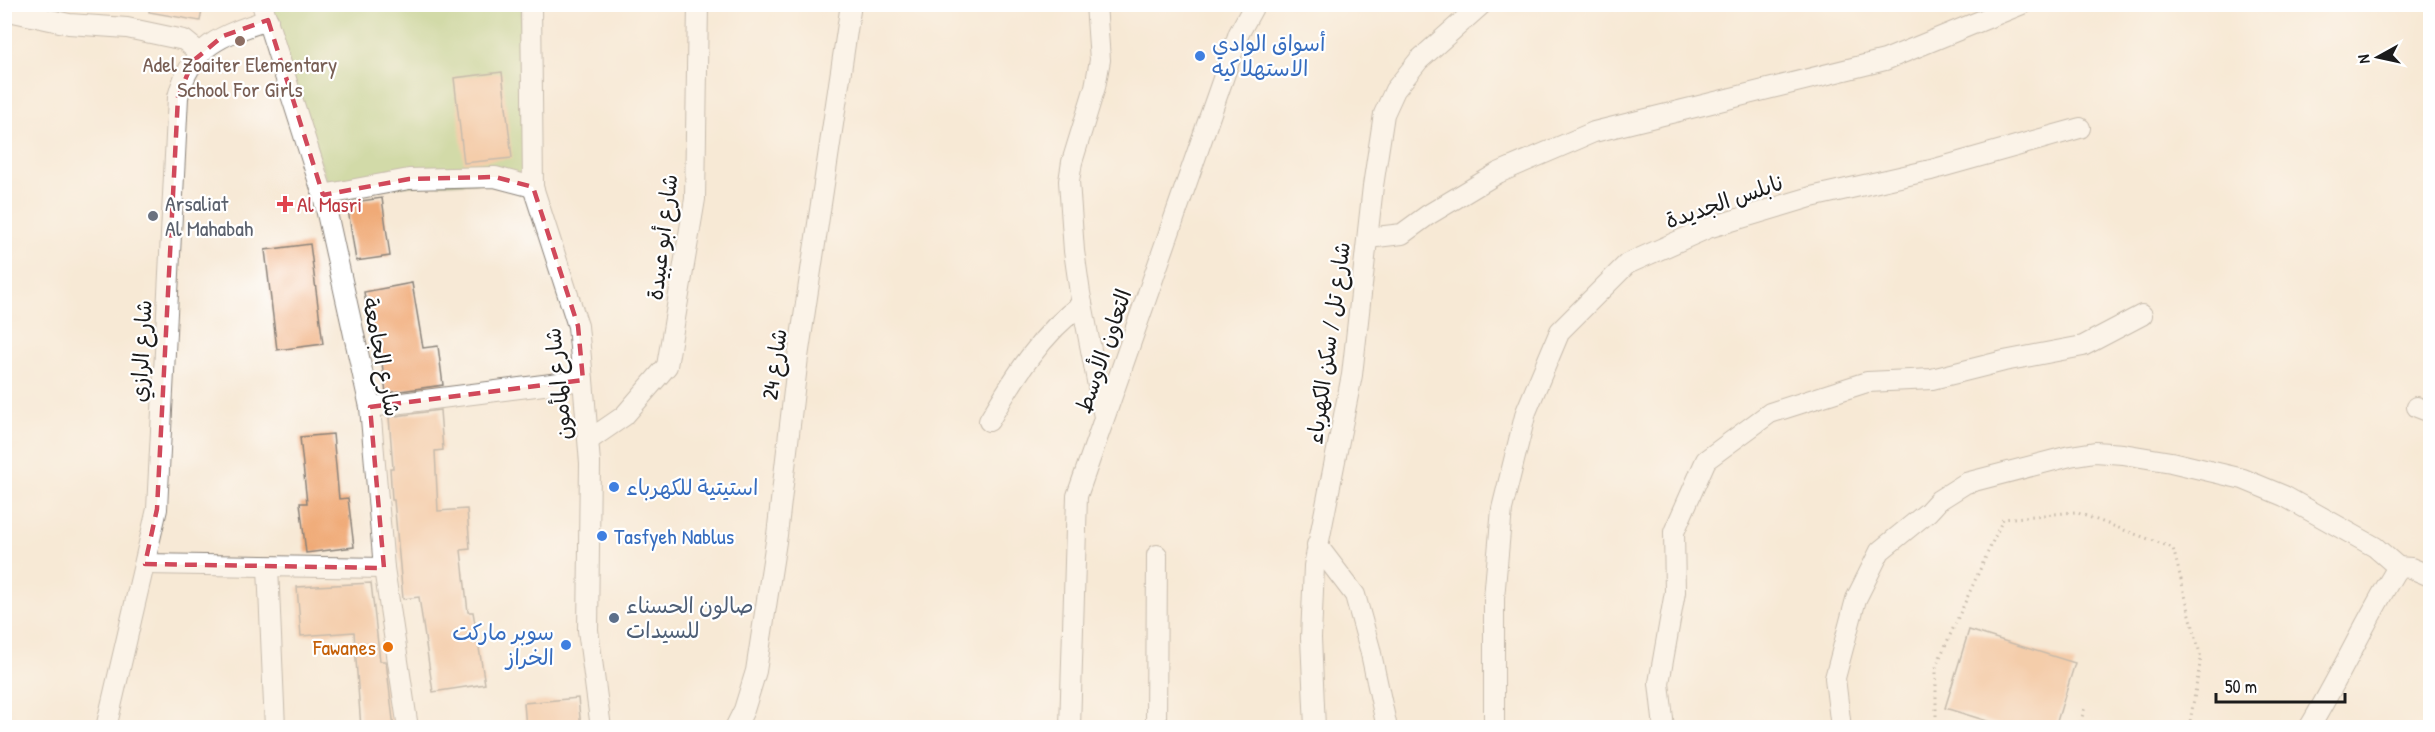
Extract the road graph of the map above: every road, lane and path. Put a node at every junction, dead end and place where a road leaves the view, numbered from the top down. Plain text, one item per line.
1 (531, 4) edge
2 (698, 4) edge
3 (851, 4) edge
4 (1096, 4) edge
5 (1255, 4) edge
6 (1482, 4) edge
7 (2022, 4) edge
8 (4, 10) edge
9 (265, 12) edge
10 (200, 53) junction
11 (2080, 128) dead end
12 (533, 187) junction
13 (323, 195) junction
14 (1368, 238) junction
15 (1082, 304) junction
16 (2142, 315) dead end
17 (583, 380) junction
18 (370, 407) junction
19 (1105, 418) junction
20 (989, 421) dead end
21 (589, 440) junction
22 (1317, 545) junction
23 (1157, 555) dead end
24 (145, 564) junction
25 (268, 567) junction
26 (2398, 567) junction
27 (384, 568) junction
28 (2430, 576) edge
29 (2085, 707) dead end
30 (106, 728) edge
31 (275, 728) edge
32 (408, 728) edge
33 (601, 728) edge
34 (735, 728) edge
35 (1070, 728) edge
36 (1156, 728) edge
37 (1314, 728) edge
38 (1387, 728) edge
39 (1494, 728) edge
40 (1664, 728) edge
41 (1841, 728) edge
42 (1936, 728) edge
43 (2079, 728) edge
44 (2189, 728) edge
45 (2309, 728) edge

1 - 12 street, شارع المأمون
2 - 21 street, شارع أبو عبيدة
3 - 34 street, شارع 24
4 - 15 street
5 - 19 street, التعاون الأوسط
6 - 14 street, شارع تل / سكن الكهرباء
7 - 14 street
8 - 10 street
9 - 10 street, شارع الرازي
9 - 13 street, شارع الجامعة
10 - 24 street, شارع الرازي
11 - 39 street, نابلس الجديدة
12 - 13 street
12 - 17 street, شارع المأمون
13 - 18 street, شارع الجامعة
14 - 22 street, شارع تل / سكن الكهرباء
15 - 19 street
15 - 20 street
16 - 40 street
17 - 18 street
17 - 21 street, شارع المأمون
18 - 27 street, شارع الجامعة
19 - 35 street, التعاون الأوسط
21 - 33 street, شارع المأمون
22 - 37 street, شارع تل / سكن الكهرباء
22 - 38 street
23 - 36 street
24 - 25 street
24 - 30 street, شارع الرازي
25 - 27 street
25 - 31 street
26 - 28 street
26 - 41 street
26 - 45 street
27 - 32 street, شارع الجامعة
29 - 43 path
42 - 44 path

